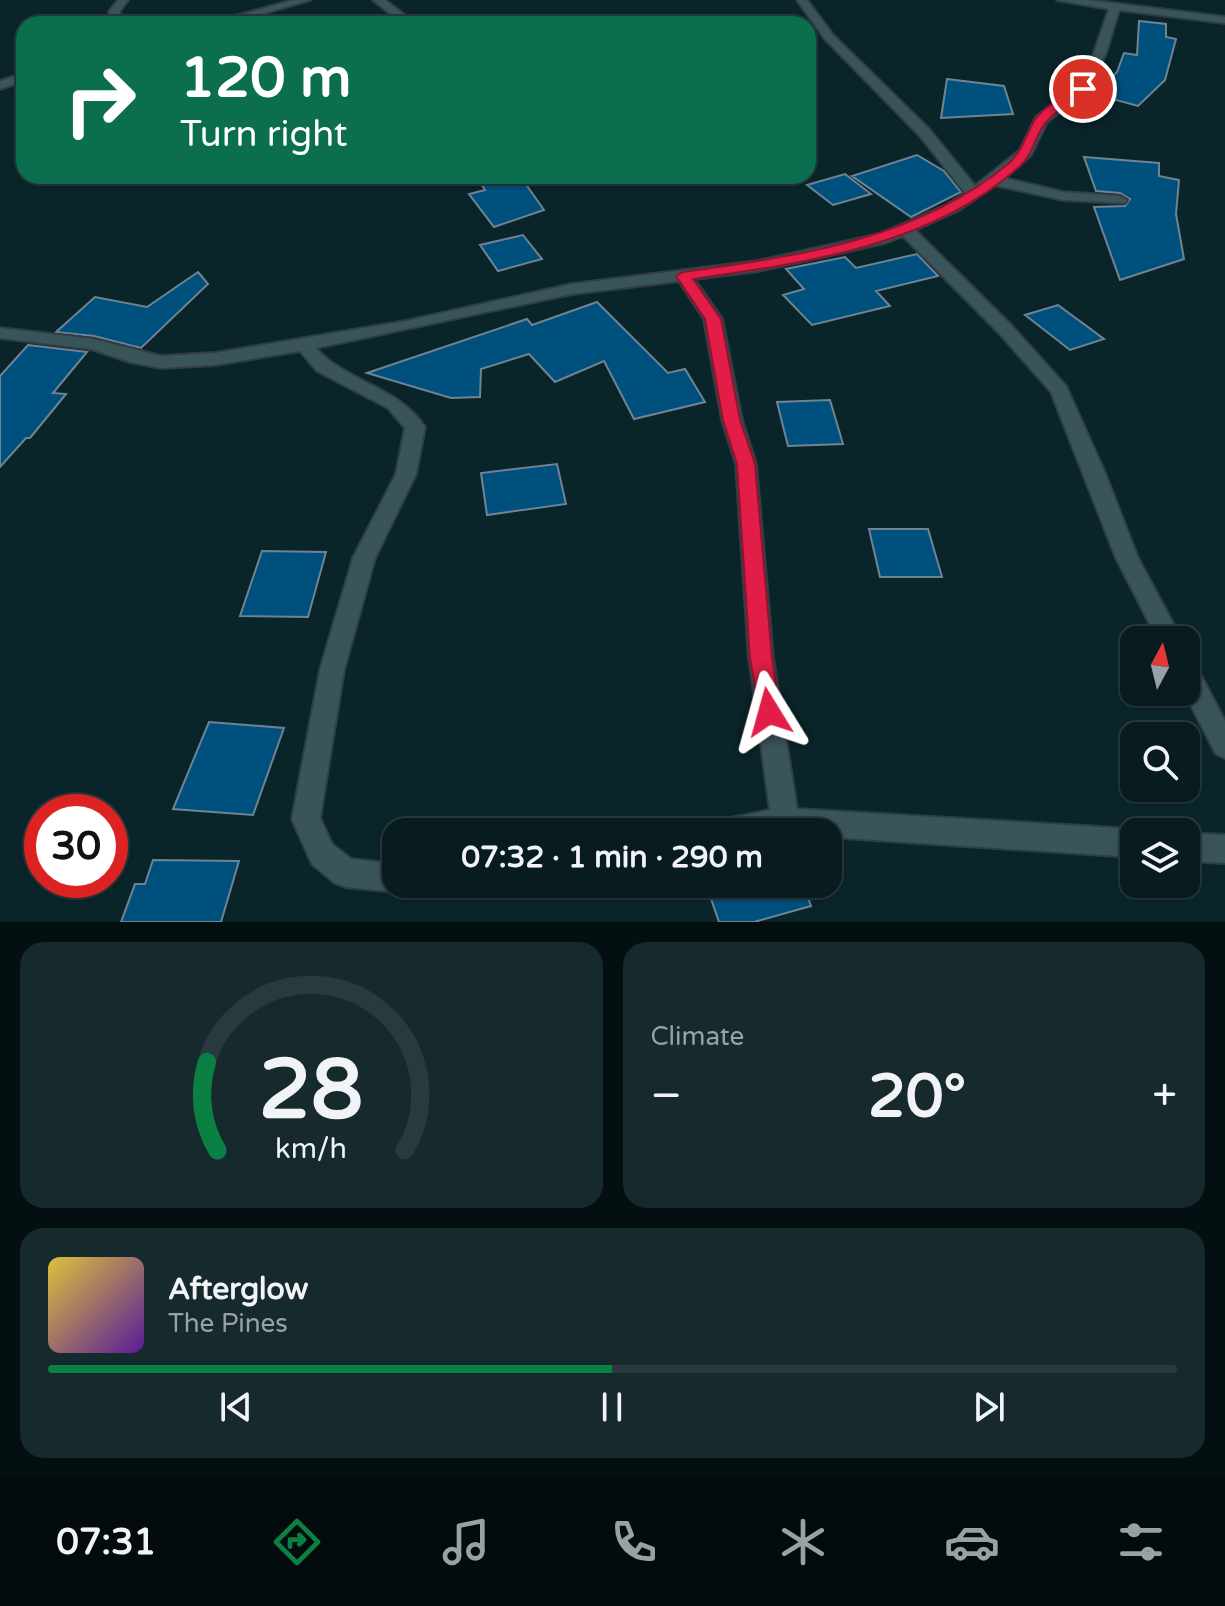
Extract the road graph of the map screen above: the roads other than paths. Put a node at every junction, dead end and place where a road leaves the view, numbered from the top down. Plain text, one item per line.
1 (305, 0) edge
2 (378, 0) edge
3 (1062, 0) edge
4 (1115, 7) junction
5 (244, 16) edge
6 (399, 16) edge
7 (816, 19) edge
8 (1225, 20) edge
9 (992, 180) junction
10 (972, 192) junction
11 (1120, 200) dead end
12 (905, 229) junction
13 (683, 276) junction
14 (0, 333) edge
15 (304, 345) junction
16 (1163, 626) edge
17 (1200, 698) edge
18 (1225, 746) edge
19 (785, 818) edge
20 (842, 825) edge
21 (1120, 842) edge
22 (1200, 848) edge
23 (1225, 849) edge
24 (382, 877) edge

1 - 5 street
2 - 6 street
3 - 4 street
4 - 8 street
4 - 9 street
7 - 10 street
9 - 10 street
9 - 11 street
10 - 12 street
12 - 13 street
12 - 16 street
13 - 15 street
13 - 19 street
14 - 15 street
15 - 24 street
17 - 18 street
20 - 21 street
22 - 23 street

